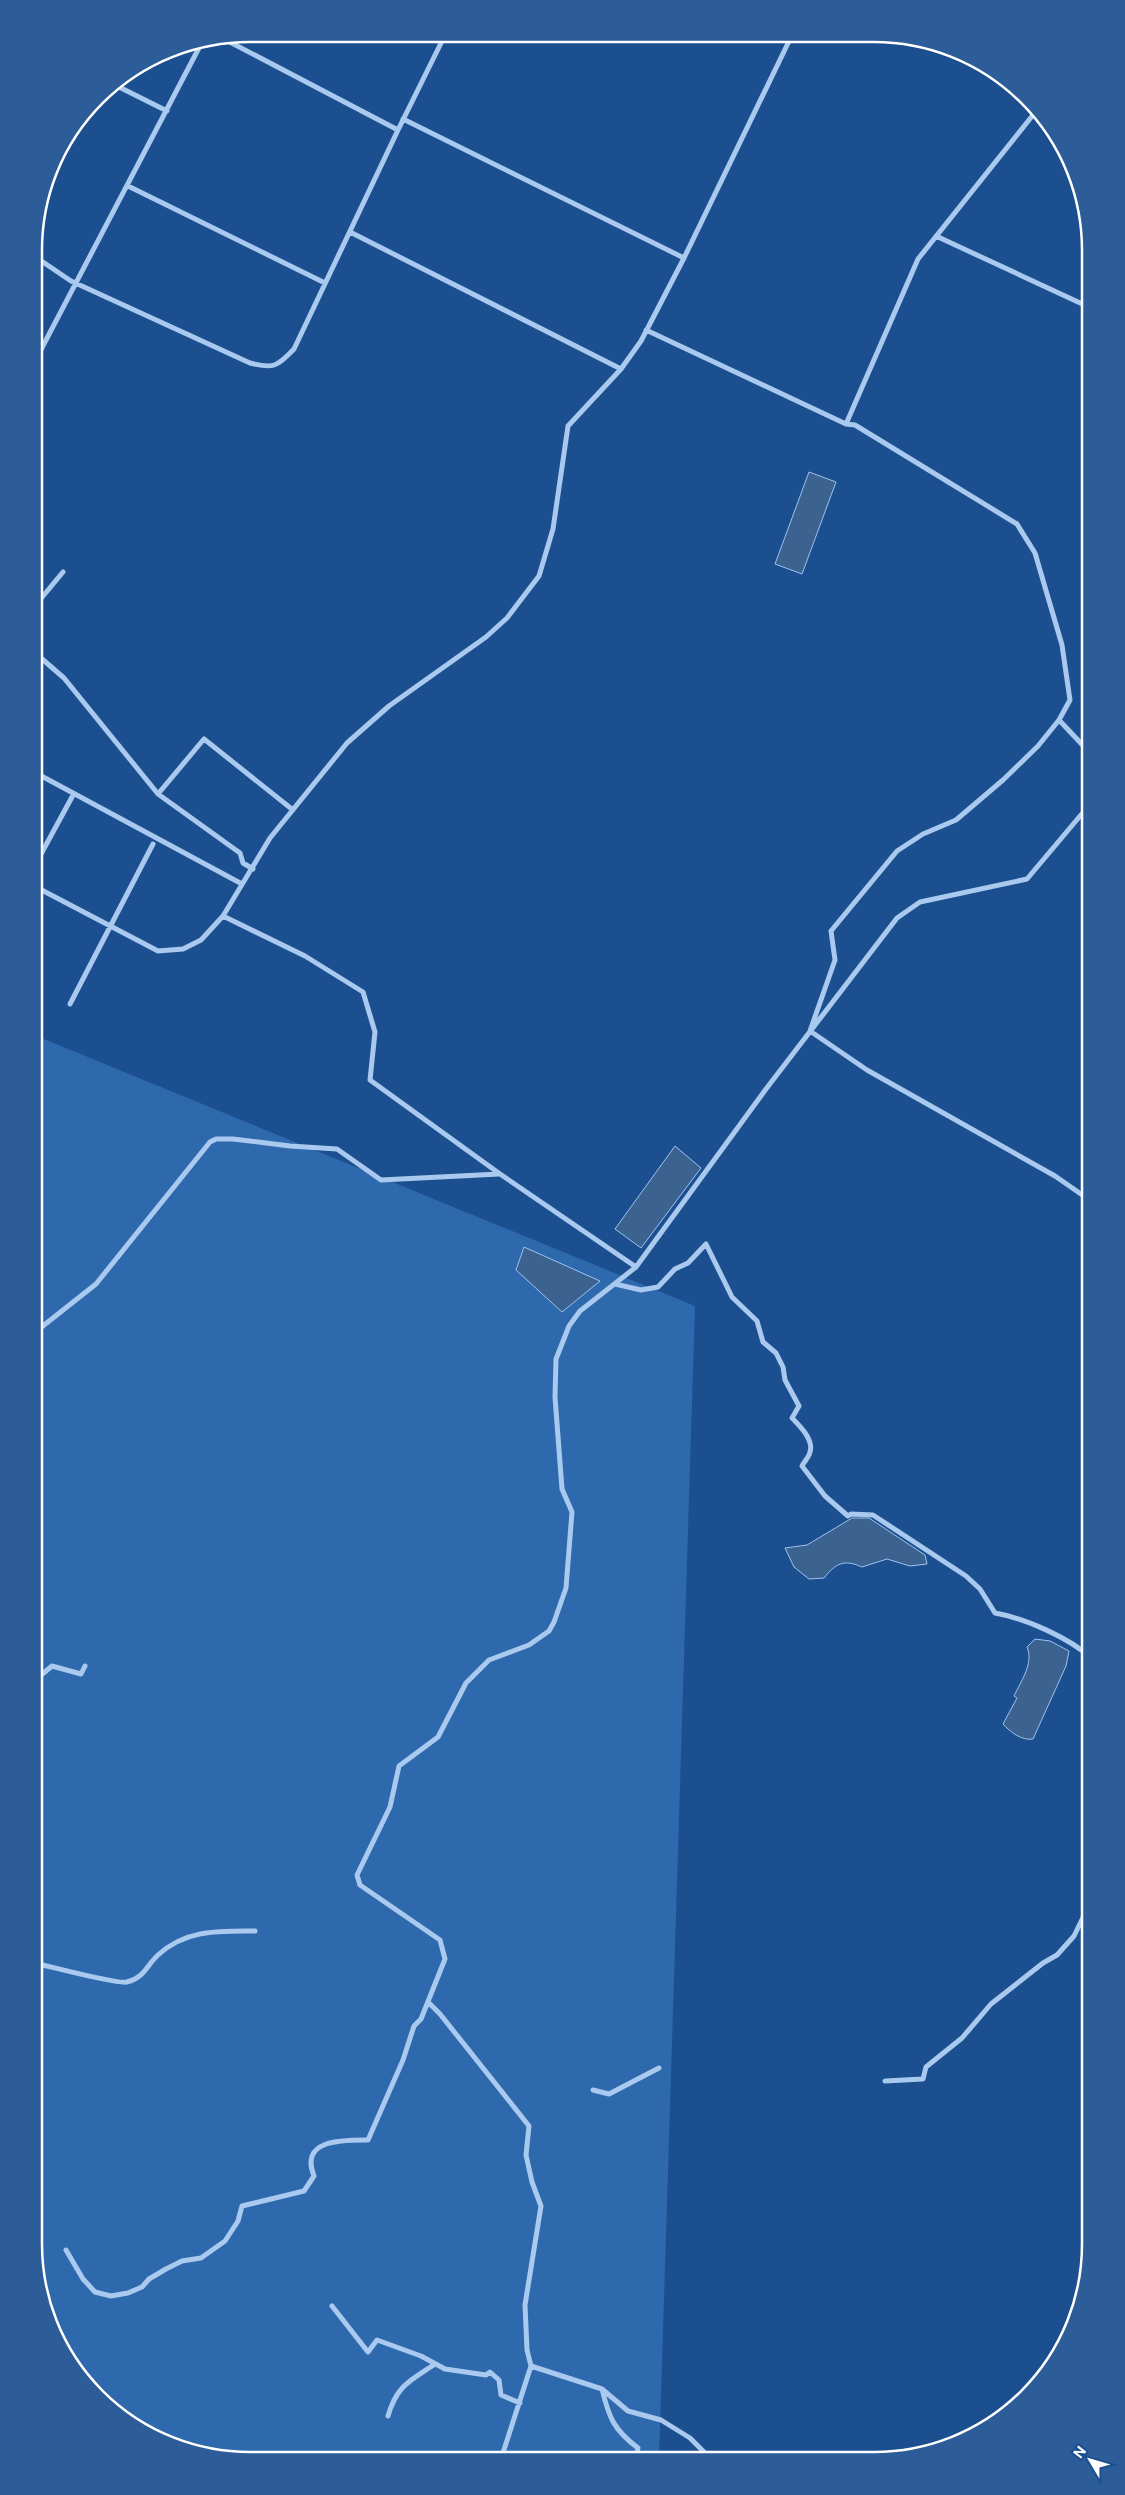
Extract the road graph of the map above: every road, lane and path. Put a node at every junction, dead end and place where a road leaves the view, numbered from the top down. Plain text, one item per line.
1 (442, 42) edge
2 (789, 42) edge
3 (232, 43) edge
4 (198, 50) edge
5 (121, 88) edge
6 (167, 111) junction
7 (1033, 115) edge
8 (403, 119) junction
9 (398, 130) junction
10 (128, 186) junction
11 (350, 232) junction
12 (936, 236) junction
13 (684, 258) junction
14 (42, 261) edge
15 (77, 283) junction
16 (325, 283) junction
17 (1082, 304) edge
18 (646, 330) junction
19 (42, 348) edge
20 (621, 369) junction
21 (846, 424) junction
22 (63, 572) dead end
23 (42, 597) edge
24 (42, 659) edge
25 (1059, 720) junction
26 (1082, 744) edge
27 (42, 776) edge
28 (158, 794) junction
29 (72, 797) dead end
30 (293, 810) junction
31 (1082, 814) edge
32 (153, 844) dead end
33 (42, 852) edge
34 (253, 869) junction
35 (242, 884) junction
36 (42, 890) edge
37 (223, 916) junction
38 (110, 926) junction
39 (70, 1004) dead end
40 (810, 1031) junction
41 (500, 1174) junction
42 (1082, 1195) edge
43 (636, 1267) junction
44 (615, 1284) junction
45 (42, 1327) edge
46 (1082, 1652) edge
47 (85, 1666) dead end
48 (42, 1674) edge
49 (1082, 1920) edge
50 (255, 1931) dead end
51 (42, 1964) edge
52 (428, 2002) junction
53 (659, 2068) dead end
54 (885, 2080) dead end
55 (593, 2090) dead end
56 (66, 2250) dead end
57 (332, 2306) dead end
58 (435, 2364) junction
59 (531, 2366) junction
60 (602, 2389) junction
61 (520, 2403) junction
62 (388, 2416) dead end
63 (503, 2452) edge
64 (637, 2452) edge
65 (704, 2452) edge

1 - 8 street
2 - 13 street
3 - 9 street
4 - 6 street
5 - 6 street
6 - 10 street
7 - 12 street
8 - 9 street
8 - 13 street
9 - 11 street
10 - 15 street
10 - 16 street
11 - 16 street
11 - 20 street
12 - 17 street
12 - 21 street
13 - 18 street
14 - 15 street
15 - 16 street
15 - 19 street
18 - 20 street
18 - 21 street
20 - 30 street
21 - 25 street
22 - 23 street
24 - 28 street
25 - 26 street
25 - 40 street
27 - 35 street
28 - 30 street
28 - 34 street
29 - 33 street
30 - 34 street
31 - 40 street
32 - 38 street
34 - 35 street
35 - 37 street
36 - 38 street
37 - 38 street
37 - 41 street
38 - 39 street
40 - 42 street
40 - 43 street
41 - 43 street
41 - 45 street
43 - 44 street
44 - 46 street
44 - 52 street
47 - 48 street
49 - 54 street
50 - 51 street
52 - 56 street
52 - 59 street
53 - 55 street
57 - 58 street
58 - 61 street
58 - 62 street
59 - 60 street
59 - 61 street
60 - 64 street
60 - 65 street
61 - 63 street

